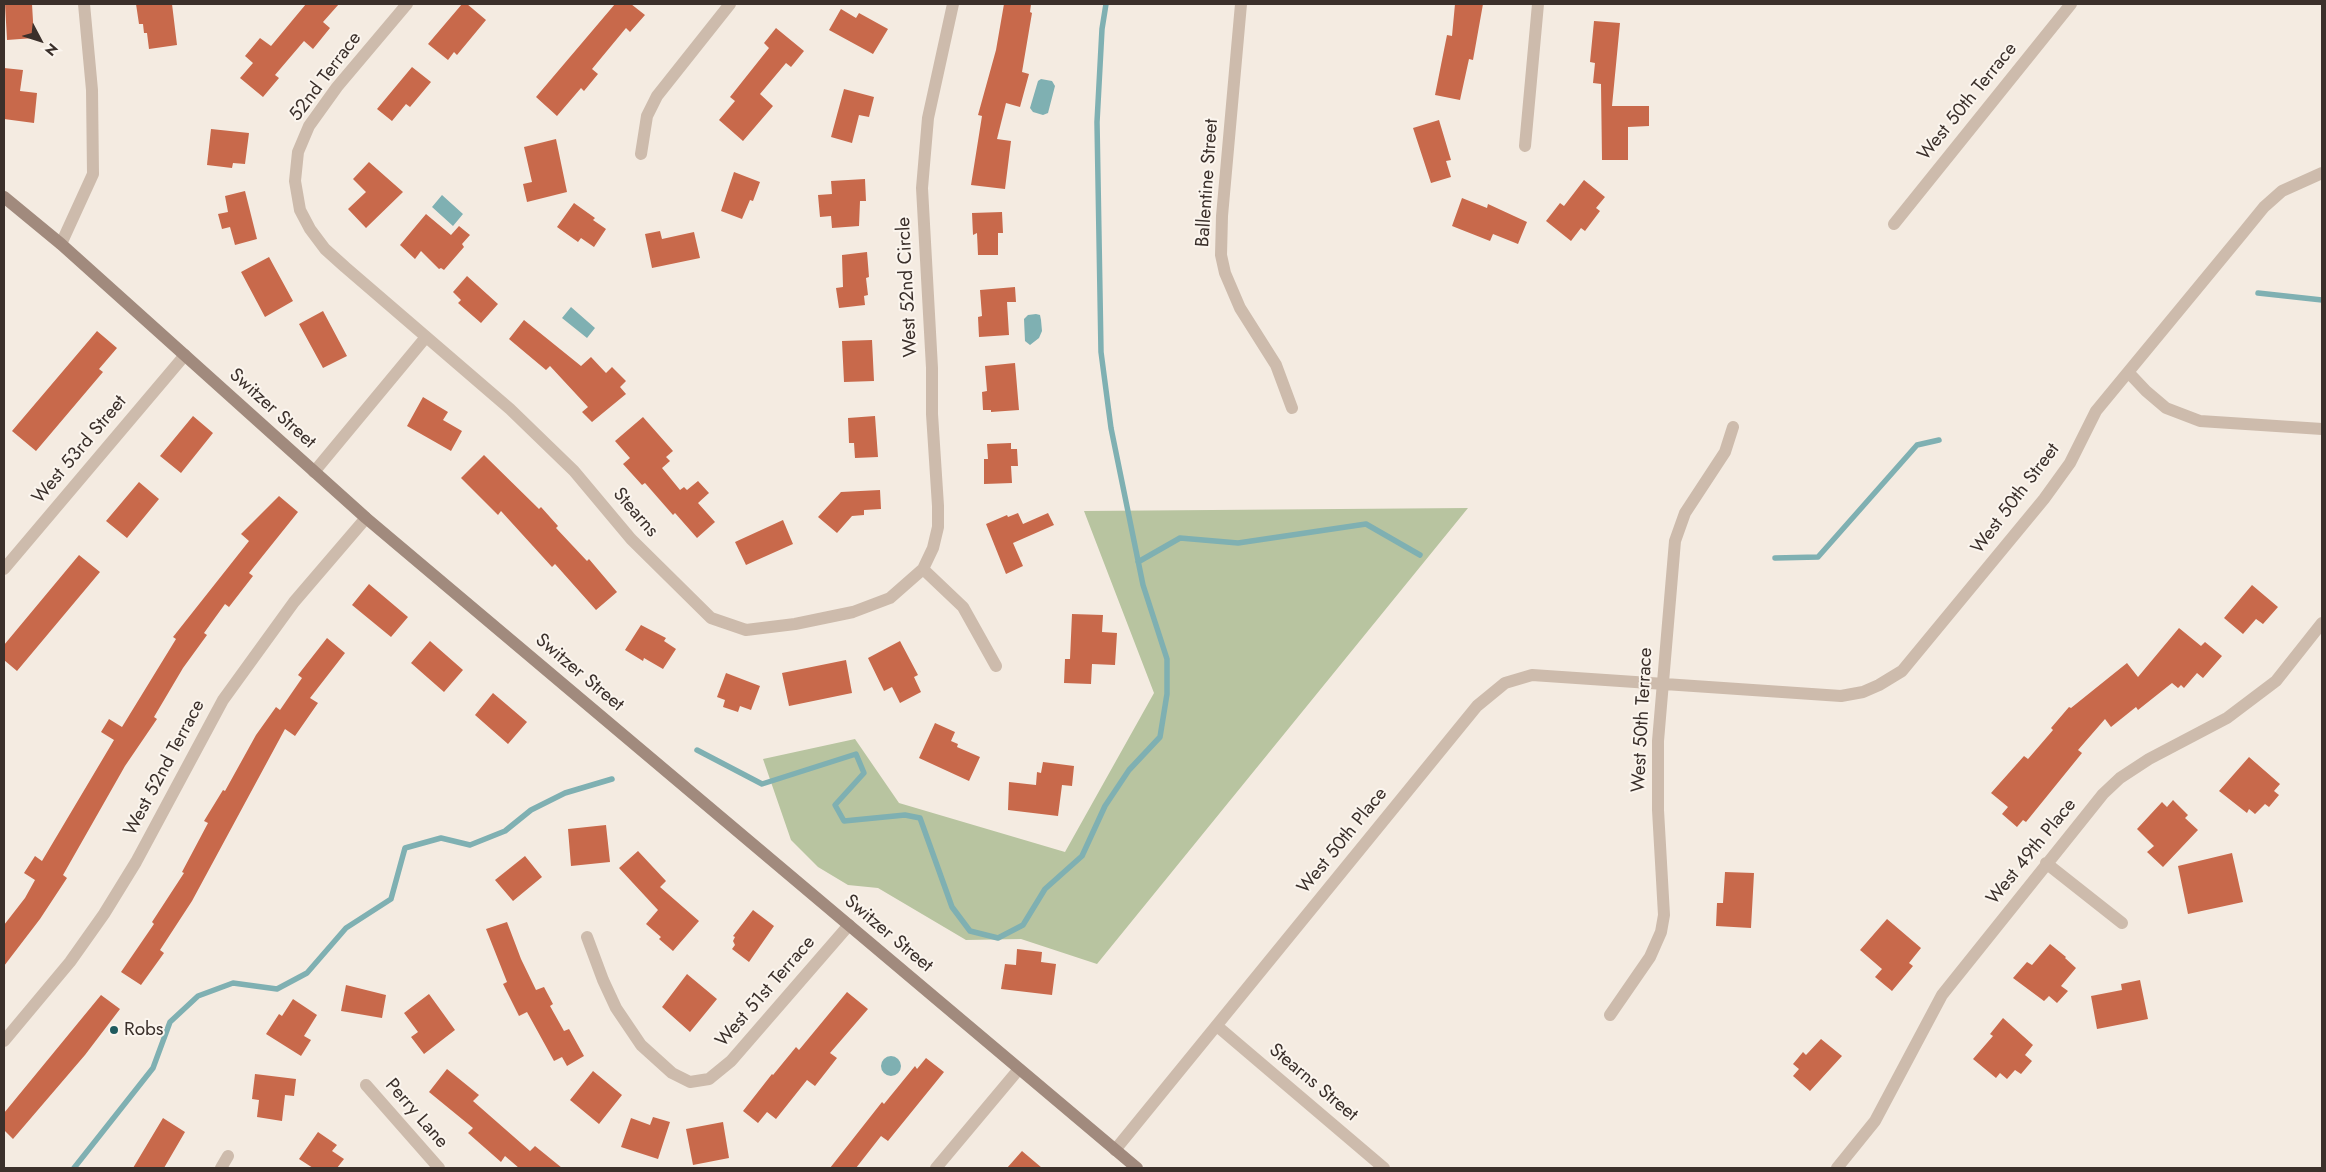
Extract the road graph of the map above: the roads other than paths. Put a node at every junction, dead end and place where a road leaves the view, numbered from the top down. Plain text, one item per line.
1 (84, 4) edge
2 (407, 4) edge
3 (730, 4) edge
4 (953, 4) edge
5 (1241, 4) edge
6 (1538, 4) edge
7 (2071, 4) edge
8 (1525, 146) dead end
9 (641, 154) dead end
10 (2322, 173) edge
11 (295, 181) joint
12 (4, 197) edge
13 (1894, 224) dead end
14 (60, 244) junction
15 (426, 337) junction
16 (185, 355) junction
17 (2129, 373) junction
18 (1292, 408) dead end
19 (1733, 427) dead end
20 (2322, 429) edge
21 (314, 472) junction
22 (366, 518) junction
23 (4, 569) edge
24 (923, 569) junction
25 (2322, 623) edge
26 (996, 666) dead end
27 (1662, 683) junction
28 (2046, 863) junction
29 (2122, 922) dead end
30 (849, 925) junction
31 (587, 937) dead end
32 (1610, 1015) dead end
33 (1217, 1026) junction
34 (4, 1041) edge
35 (1019, 1069) junction
36 (366, 1085) dead end
37 (1115, 1150) junction
38 (228, 1156) dead end
39 (221, 1168) edge
40 (439, 1168) edge
41 (936, 1168) edge
42 (1137, 1168) edge
43 (1384, 1168) edge
44 (1837, 1168) edge

1 - 14 street
2 - 11 street, 52nd Terrace
3 - 9 street
4 - 24 street, West 52nd Circle
5 - 18 street, Ballentine Street
6 - 8 street
7 - 13 street, West 50th Terrace
10 - 17 street, West 50th Street
11 - 15 street, Stearns
12 - 14 street, Switzer Street
14 - 16 street, Switzer Street
15 - 21 street
15 - 24 street, Stearns
16 - 21 street, Switzer Street
16 - 23 street, West 53rd Street
17 - 20 street
17 - 27 street, West 50th Street
19 - 27 street, West 50th Terrace
21 - 22 street, Switzer Street
22 - 30 street, Switzer Street
22 - 34 street, West 52nd Terrace
24 - 26 street
25 - 28 street, West 49th Place
27 - 32 street, West 50th Terrace
27 - 33 street, West 50th Place
28 - 29 street
28 - 44 street, West 49th Place
30 - 31 street, West 51st Terrace
30 - 35 street, Switzer Street
33 - 37 street, West 50th Place
33 - 43 street, Stearns Street
35 - 37 street, Switzer Street
35 - 41 street
36 - 40 street, Perry Lane
37 - 42 street, Switzer Street
38 - 39 street

